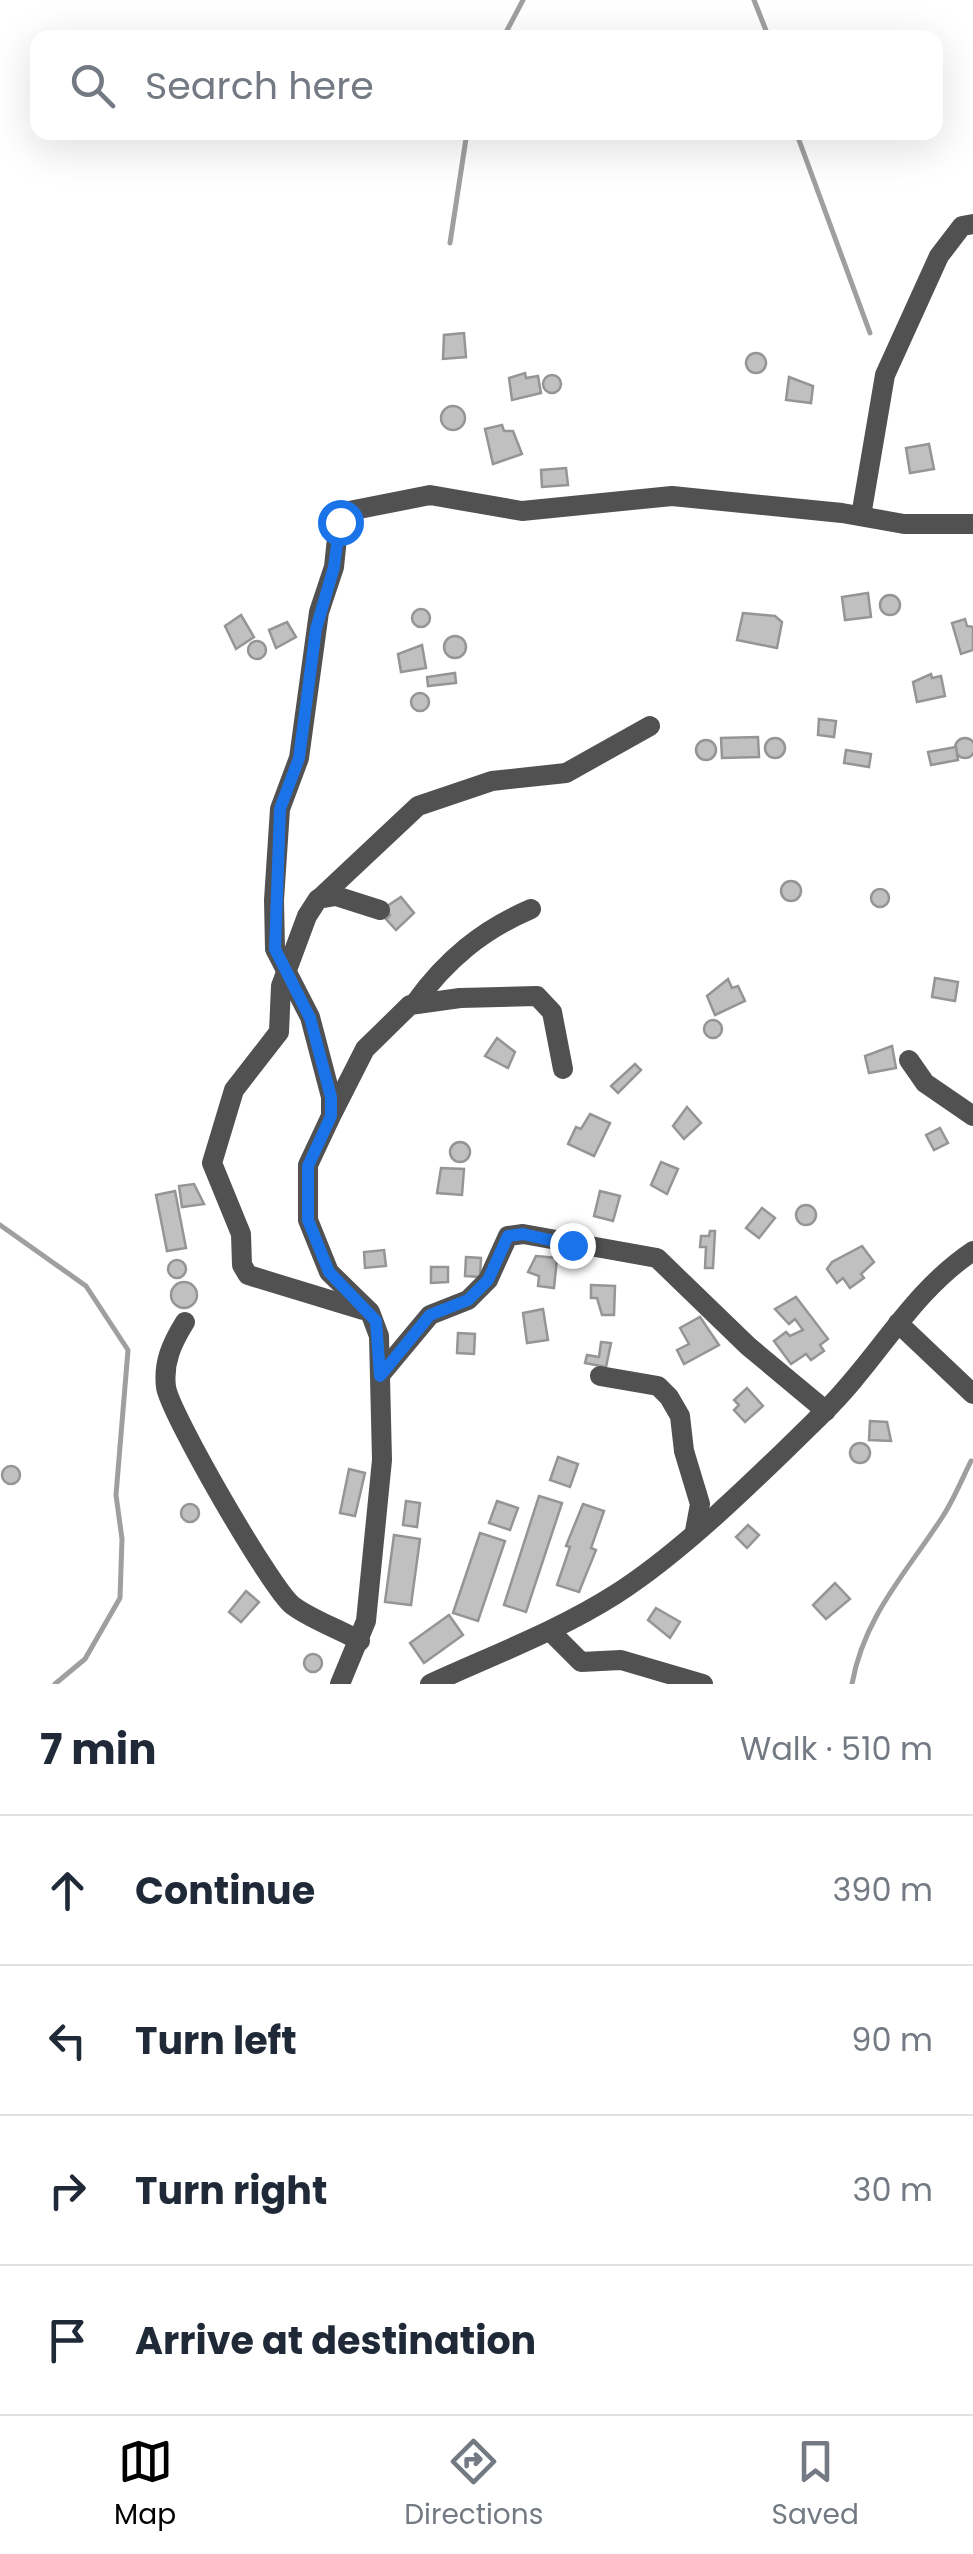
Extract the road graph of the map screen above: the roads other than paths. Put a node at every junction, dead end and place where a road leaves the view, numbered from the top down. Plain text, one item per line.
1 (973, 224) edge
2 (861, 516) junction
3 (973, 524) edge
4 (650, 726) dead end
5 (318, 900) junction
6 (531, 909) dead end
7 (380, 910) dead end
8 (286, 975) junction
9 (415, 1004) junction
10 (910, 1060) dead end
11 (563, 1069) dead end
12 (331, 1116) junction
13 (973, 1116) edge
14 (973, 1251) edge
15 (370, 1312) junction
16 (185, 1322) dead end
17 (898, 1323) junction
18 (380, 1376) junction
19 (600, 1376) dead end
20 (973, 1394) edge
21 (826, 1411) junction
22 (696, 1531) junction
23 (550, 1632) junction
24 (360, 1641) junction
25 (340, 1684) edge
26 (430, 1684) edge
27 (703, 1684) edge

1 - 2 street
2 - 3 street
2 - 8 street
4 - 5 street
5 - 7 street
5 - 8 street
6 - 9 street
8 - 12 street
8 - 15 street
9 - 11 street
9 - 12 street
10 - 13 street
12 - 15 street
14 - 17 street
15 - 18 street
16 - 24 street
17 - 20 street
17 - 21 street
18 - 21 street
18 - 24 street
19 - 22 street
21 - 22 street
22 - 23 street
23 - 26 street
23 - 27 street
24 - 25 street

